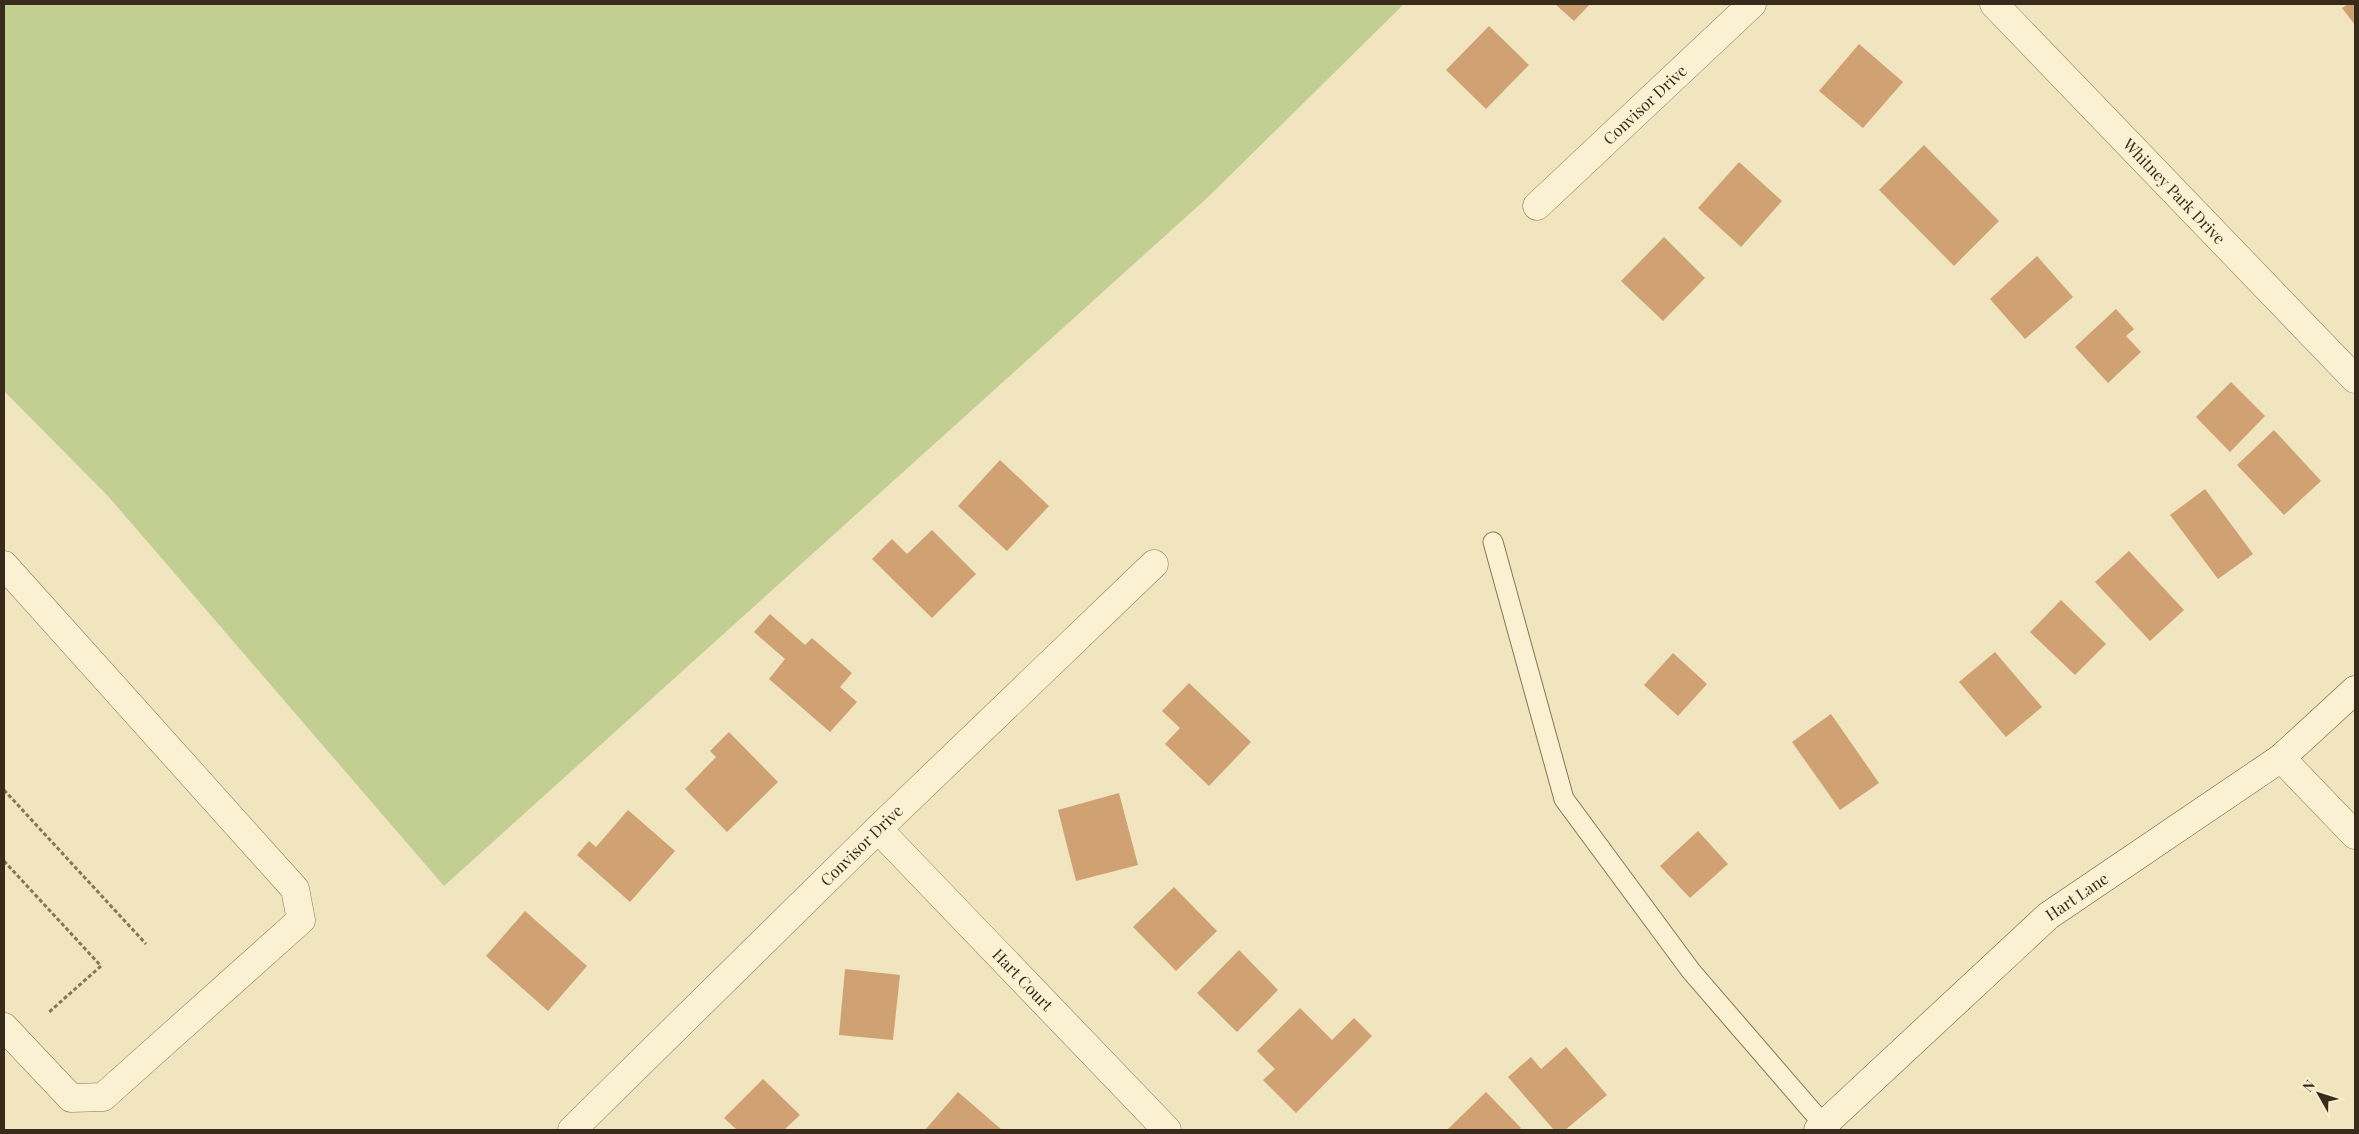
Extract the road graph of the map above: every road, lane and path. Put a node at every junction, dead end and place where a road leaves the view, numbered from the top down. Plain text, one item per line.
1 (1752, 4) edge
2 (1994, 4) edge
3 (1537, 206) dead end
4 (2355, 379) edge
5 (1493, 542) dead end
6 (1154, 564) dead end
7 (4, 565) edge
8 (2355, 690) edge
9 (2281, 758) junction
10 (4, 790) edge
11 (878, 829) junction
12 (2355, 835) edge
13 (4, 862) edge
14 (146, 944) dead end
15 (48, 1013) dead end
16 (4, 1027) edge
17 (1821, 1128) edge
18 (572, 1130) edge
19 (1167, 1130) edge

1 - 3 street, Convisor Drive
2 - 4 street, Whitney Park Drive
5 - 17 lane
6 - 11 street, Convisor Drive
7 - 16 street
8 - 9 street, Hart Lane
9 - 12 street
9 - 17 street, Hart Lane
10 - 14 path
11 - 18 street, Convisor Drive
11 - 19 street, Hart Court
13 - 15 path

